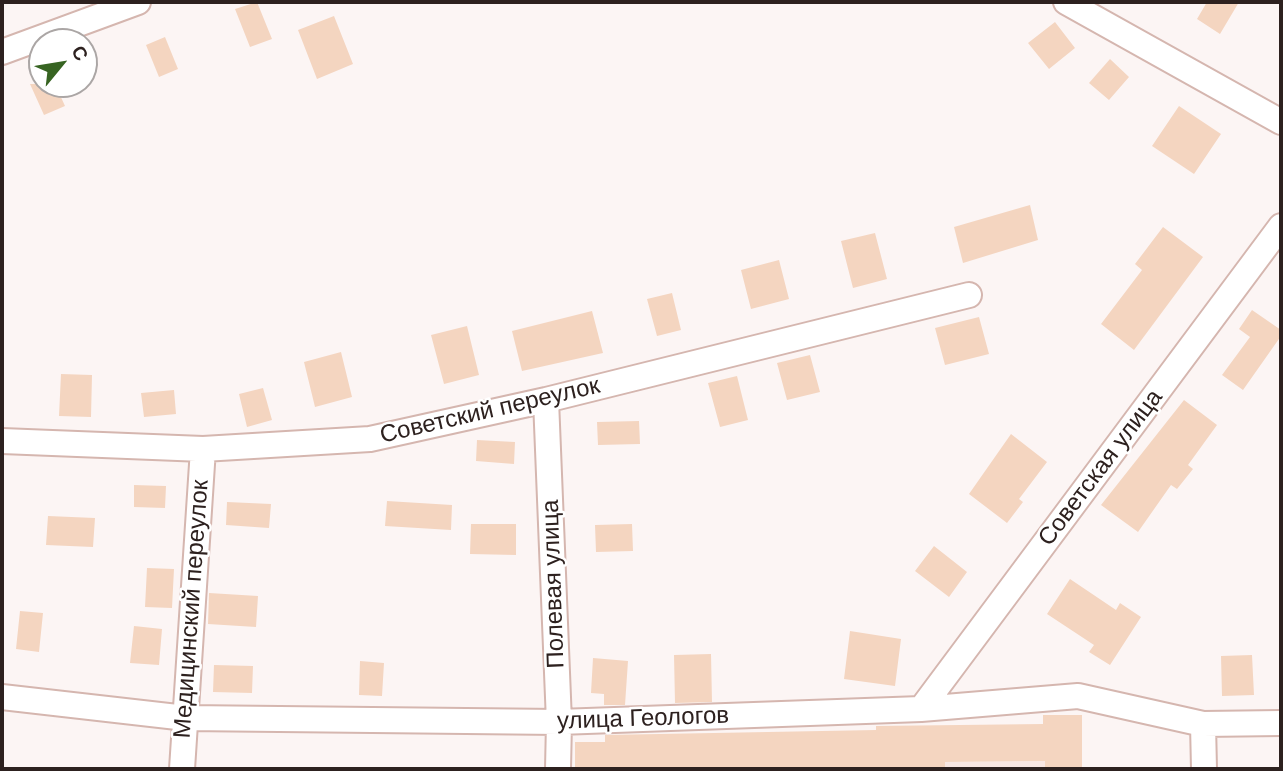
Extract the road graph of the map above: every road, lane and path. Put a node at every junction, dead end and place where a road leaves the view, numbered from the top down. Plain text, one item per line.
1 (138, 2) edge
2 (1066, 2) edge
3 (2, 52) edge
4 (1281, 122) edge
5 (1281, 226) edge
6 (969, 295) dead end
7 (546, 400) junction
8 (2, 441) edge
9 (203, 449) junction
10 (2, 697) edge
11 (921, 709) junction
12 (186, 718) junction
13 (559, 722) junction
14 (1281, 723) edge
15 (1203, 724) junction
16 (182, 769) edge
17 (558, 769) edge
18 (1204, 769) edge

1 - 3 street
2 - 4 street
5 - 11 street, Советская улица
6 - 7 street, Советский переулок
7 - 9 street, Советский переулок
7 - 13 street, Полевая улица
8 - 9 street, Советский переулок
9 - 12 street, Медицинский переулок
10 - 12 street, улица Геологов
11 - 13 street, улица Геологов
11 - 15 street, улица Геологов
12 - 13 street, улица Геологов
12 - 16 street, Медицинский переулок
13 - 17 street, Полевая улица
14 - 15 street, улица Геологов
15 - 18 street

